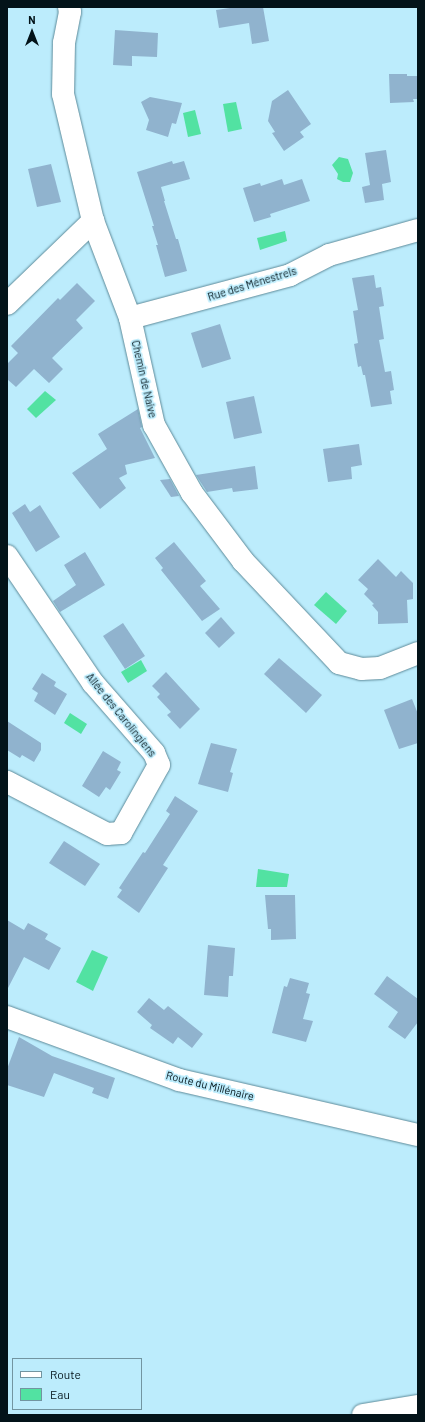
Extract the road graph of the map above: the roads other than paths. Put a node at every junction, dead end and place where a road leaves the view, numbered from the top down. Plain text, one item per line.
1 (69, 7) edge
2 (94, 221) junction
3 (418, 230) edge
4 (7, 304) edge
5 (130, 318) junction
6 (7, 556) edge
7 (418, 653) edge
8 (7, 782) edge
9 (7, 1017) edge
10 (418, 1136) edge
11 (418, 1406) edge
12 (364, 1415) edge

1 - 2 street, Chemin de Naive
2 - 4 street
2 - 5 street, Chemin de Naive
3 - 5 street, Rue des Ménestrels
5 - 7 street, Chemin de Naive
6 - 8 street, Allée des Carolingiens
9 - 10 street, Route du Millénaire
11 - 12 street

